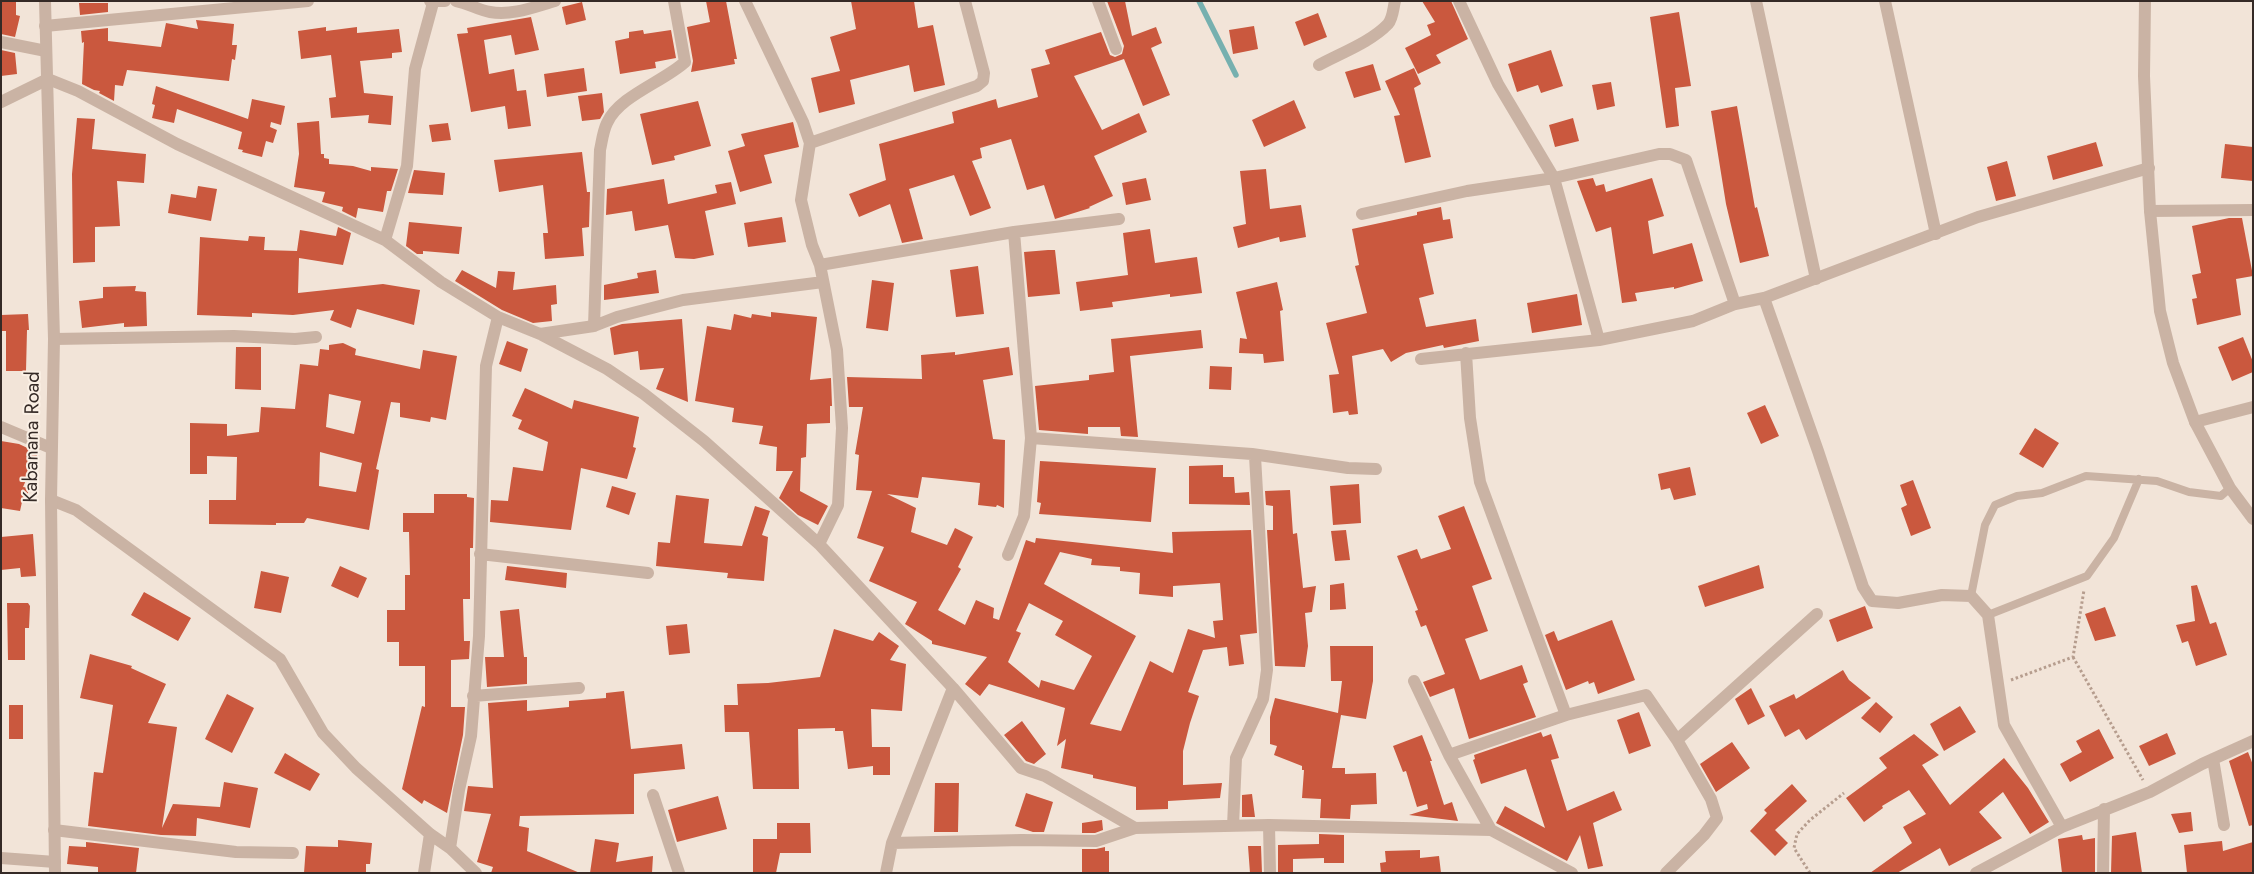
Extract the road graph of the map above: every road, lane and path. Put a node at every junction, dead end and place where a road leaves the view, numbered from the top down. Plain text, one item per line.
1 (45, 1) edge
2 (308, 1) edge
3 (456, 1) edge
4 (556, 1) edge
5 (674, 1) edge
6 (745, 1) edge
7 (965, 1) edge
8 (1098, 1) edge
9 (1395, 1) edge
10 (1459, 1) edge
11 (1756, 1) edge
12 (1885, 1) edge
13 (2144, 1) edge
14 (436, 2) edge
15 (518, 6) edge
16 (45, 26) junction
17 (1, 42) edge
18 (1116, 49) dead end
19 (46, 51) junction
20 (1319, 65) dead end
21 (48, 79) junction
22 (1, 102) edge
23 (810, 143) junction
24 (2149, 168) junction
25 (1554, 178) junction
26 (2253, 210) edge
27 (2150, 211) junction
28 (1362, 214) dead end
29 (1119, 219) dead end
30 (1014, 232) junction
31 (1936, 234) junction
32 (386, 240) junction
33 (820, 265) junction
34 (1816, 279) junction
35 (823, 282) junction
36 (1764, 298) junction
37 (1735, 304) junction
38 (498, 317) junction
39 (594, 326) junction
40 (540, 334) junction
41 (316, 337) dead end
42 (54, 339) junction
43 (1599, 340) junction
44 (1466, 353) junction
45 (1421, 359) dead end
46 (2253, 407) edge
47 (2194, 422) junction
48 (1, 427) edge
49 (1031, 438) junction
50 (51, 448) junction
51 (1255, 456) junction
52 (1376, 469) dead end
53 (2139, 479) junction
54 (2230, 488) junction
55 (51, 500) junction
56 (2253, 519) edge
57 (819, 544) junction
58 (480, 554) junction
59 (1008, 555) dead end
60 (648, 573) dead end
61 (2087, 576) junction
62 (1971, 596) junction
63 (1817, 614) dead end
64 (1988, 615) junction
65 (2073, 657) junction
66 (1414, 681) dead end
67 (1998, 684) junction
68 (579, 688) dead end
69 (953, 688) junction
70 (474, 696) junction
71 (1566, 715) junction
72 (1677, 740) junction
73 (2253, 741) edge
74 (1449, 755) junction
75 (2213, 758) junction
76 (2150, 792) junction
77 (1844, 793) dead end
78 (653, 795) dead end
79 (2104, 809) junction
80 (1269, 824) junction
81 (2224, 825) dead end
82 (1232, 826) junction
83 (2062, 827) junction
84 (1135, 828) junction
85 (54, 830) junction
86 (1491, 830) junction
87 (430, 834) junction
88 (892, 843) junction
89 (450, 848) junction
90 (293, 853) dead end
91 (1, 858) edge
92 (55, 867) edge
93 (424, 873) edge
94 (476, 873) edge
95 (679, 873) edge
96 (886, 873) edge
97 (1270, 873) edge
98 (1572, 873) edge
99 (1666, 873) edge
100 (1810, 873) edge
101 (1976, 873) edge
102 (2103, 873) edge

1 - 16 street, Kabanana Road
2 - 16 street
3 - 15 street
4 - 15 street
5 - 39 street
6 - 23 street
7 - 23 street
8 - 18 street
9 - 20 street
10 - 25 street
11 - 34 street
12 - 31 street
13 - 24 street
14 - 32 street
16 - 19 street, Kabanana Road
17 - 19 street
19 - 21 street, Kabanana Road
21 - 22 street
21 - 32 street
21 - 42 street, Kabanana Road
23 - 33 street
24 - 27 street
24 - 31 street
25 - 28 street
25 - 37 street
25 - 43 street
26 - 27 street
27 - 47 street
29 - 30 street
30 - 33 street
30 - 49 street
31 - 34 street
32 - 38 street
33 - 35 street
34 - 36 street
35 - 39 street
35 - 57 street
36 - 37 street
36 - 62 street
37 - 43 street
38 - 40 street
38 - 58 street
39 - 40 street
40 - 57 street
41 - 42 street
42 - 50 street, Kabanana Road
43 - 44 street
44 - 45 street
44 - 71 street
46 - 47 street
47 - 54 street
48 - 50 street
49 - 51 street
49 - 59 street
50 - 55 street, Kabanana Road
51 - 52 street
51 - 82 street
53 - 54 lane
53 - 61 lane
53 - 62 lane
54 - 56 street
55 - 85 street, Kabanana Road
55 - 87 street
57 - 69 street
58 - 60 street
58 - 70 street
61 - 64 lane
61 - 65 path
62 - 64 street
63 - 72 street
64 - 67 street
65 - 67 path
65 - 76 path
66 - 74 street
67 - 83 street
68 - 70 street
69 - 84 street
69 - 88 street
70 - 89 street
71 - 72 street
71 - 74 street
72 - 99 street
73 - 75 street
74 - 86 street
75 - 76 street
75 - 81 street
76 - 79 street
77 - 100 path
78 - 95 street
79 - 83 street
79 - 102 street
80 - 82 street
80 - 86 street
80 - 97 street
82 - 84 street
83 - 101 street
84 - 88 street
85 - 90 street
85 - 92 street, Kabanana Road
86 - 98 street
87 - 89 street
87 - 93 street
88 - 96 street
89 - 94 street
91 - 92 street

